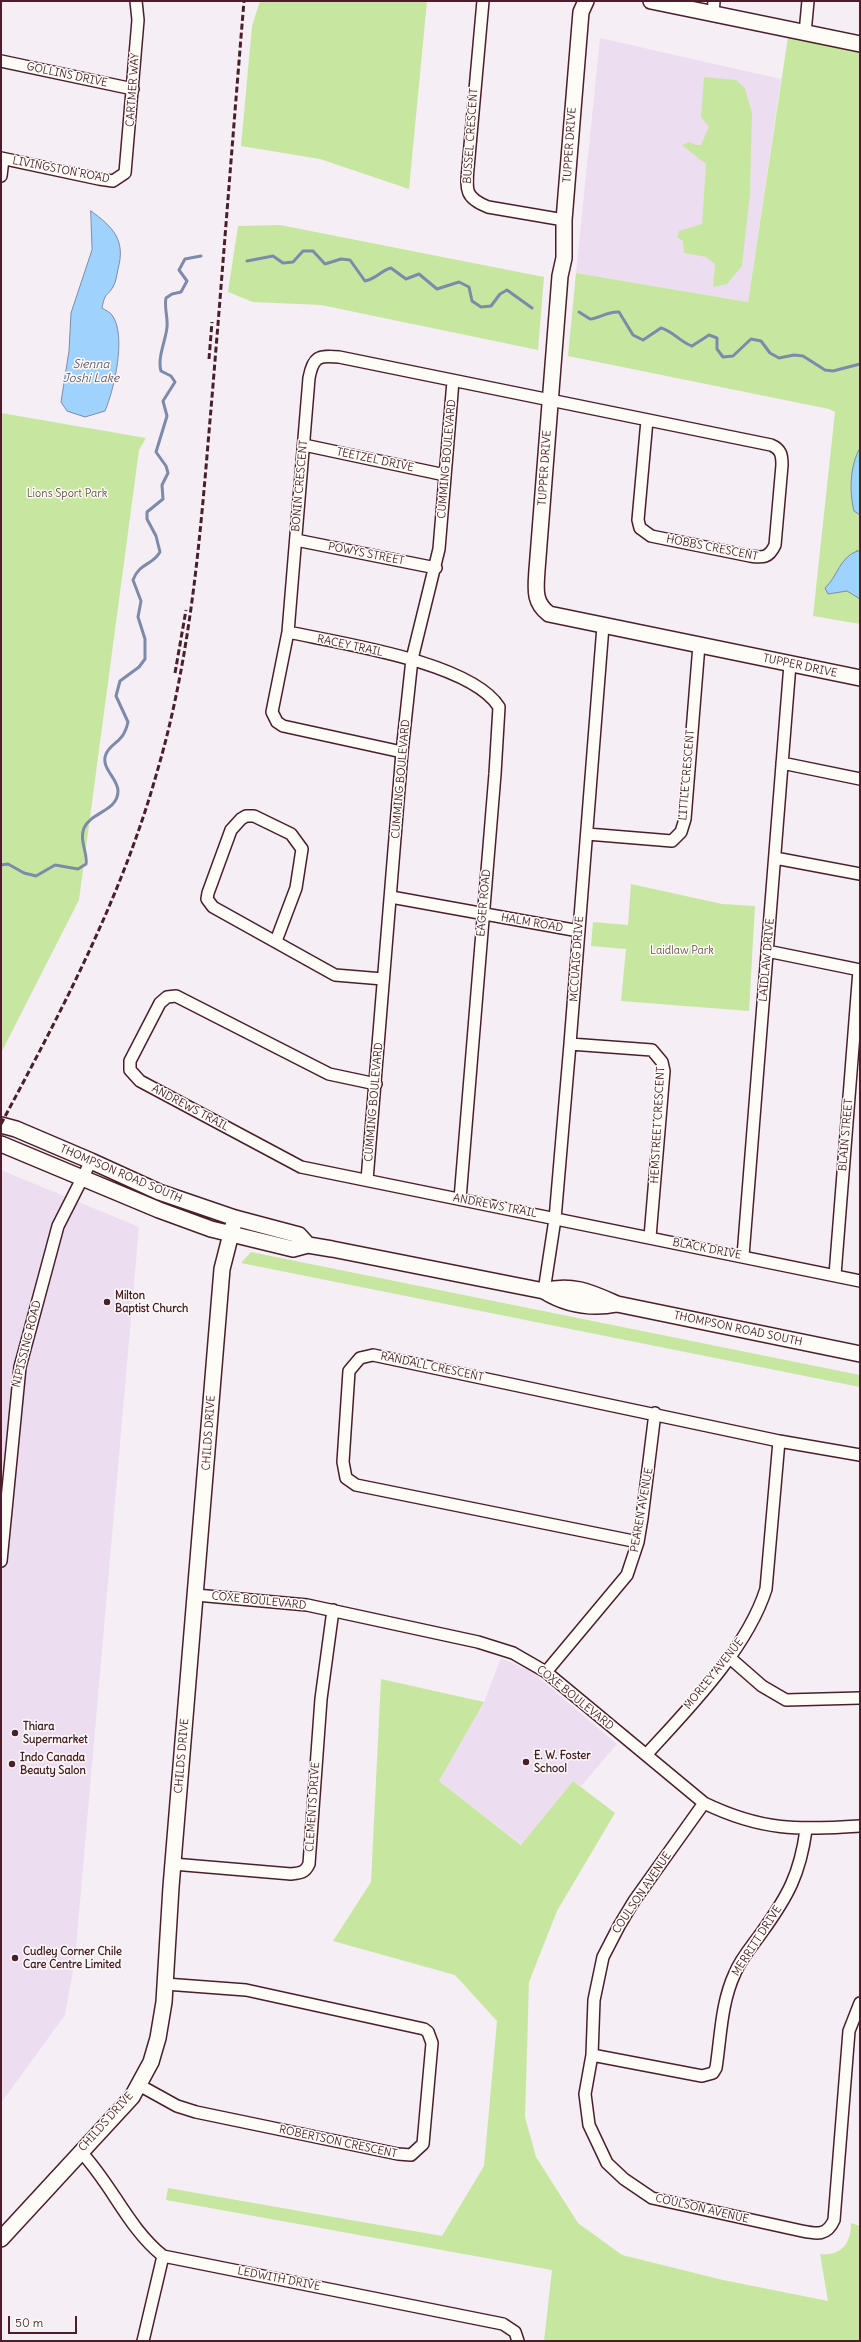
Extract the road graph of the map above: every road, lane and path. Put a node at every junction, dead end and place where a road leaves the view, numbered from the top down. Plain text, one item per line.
1 (136, 1) edge
2 (483, 1) edge
3 (586, 1) edge
4 (651, 1) edge
5 (808, 1) edge
6 (713, 7) edge
7 (805, 33) junction
8 (860, 44) edge
9 (1, 61) edge
10 (133, 89) junction
11 (2, 159) edge
12 (1, 176) edge
13 (121, 177) joint
14 (564, 220) junction
15 (453, 381) junction
16 (550, 400) junction
17 (646, 420) junction
18 (304, 445) junction
19 (445, 475) junction
20 (296, 540) junction
21 (436, 568) junction
22 (603, 626) junction
23 (288, 632) junction
24 (699, 645) junction
25 (412, 659) junction
26 (790, 664) junction
27 (860, 678) edge
28 (402, 752) junction
29 (782, 763) junction
30 (860, 779) edge
31 (587, 834) junction
32 (775, 858) junction
33 (860, 874) edge
34 (391, 898) junction
35 (483, 914) junction
36 (579, 931) junction
37 (276, 942) junction
38 (767, 951) junction
39 (860, 970) edge
40 (383, 979) junction
41 (570, 1044) junction
42 (856, 1065) edge
43 (376, 1084) junction
44 (1, 1125) edge
45 (1, 1144) edge
46 (91, 1161) junction
47 (82, 1178) junction
48 (367, 1180) junction
49 (460, 1199) junction
50 (235, 1218) junction
51 (555, 1218) junction
52 (230, 1234) junction
53 (650, 1237) junction
54 (308, 1245) junction
55 (743, 1256) junction
56 (835, 1276) junction
57 (860, 1280) edge
58 (544, 1291) junction
59 (860, 1354) edge
60 (655, 1413) junction
61 (779, 1441) junction
62 (860, 1455) edge
63 (638, 1542) junction
64 (1, 1561) edge
65 (196, 1595) junction
66 (333, 1610) junction
67 (730, 1658) junction
68 (546, 1672) junction
69 (860, 1698) edge
70 (646, 1755) junction
71 (704, 1803) junction
72 (860, 1826) edge
73 (806, 1830) junction
74 (173, 1864) junction
75 (165, 1984) junction
76 (860, 2003) edge
77 (592, 2055) junction
78 (139, 2085) junction
79 (80, 2151) junction
80 (1, 2239) edge
81 (164, 2256) junction
82 (143, 2341) edge
83 (518, 2341) edge

1 - 10 street, CARTMER WAY
2 - 14 street, BUSSEL CRESCENT
3 - 14 street, TUPPER DRIVE
4 - 6 street
5 - 7 street
6 - 7 street
7 - 8 street
9 - 10 street, GOLLINS DRIVE
10 - 13 street, CARTMER WAY
11 - 12 street
11 - 13 street, LIVINGSTON ROAD
14 - 16 street, TUPPER DRIVE
15 - 16 street, BONIN CRESCENT
15 - 18 street, BONIN CRESCENT
15 - 19 street, CUMMING BOULEVARD
16 - 17 street, HOBBS CRESCENT
16 - 22 street, TUPPER DRIVE
17 - 17 street, HOBBS CRESCENT
18 - 19 street, TEETZEL DRIVE
18 - 20 street, BONIN CRESCENT
19 - 21 street, CUMMING BOULEVARD
20 - 21 street, POWYS STREET
20 - 23 street, BONIN CRESCENT
21 - 25 street, CUMMING BOULEVARD
22 - 24 street, TUPPER DRIVE
22 - 31 street, MCCUAIG DRIVE
23 - 25 street, RACEY TRAIL
23 - 28 street, BONIN CRESCENT
24 - 26 street, TUPPER DRIVE
24 - 31 street, LITTLE CRESCENT
25 - 28 street, CUMMING BOULEVARD
25 - 35 street, EAGER ROAD
26 - 27 street, TUPPER DRIVE
26 - 29 street, LAIDLAW DRIVE
28 - 34 street, CUMMING BOULEVARD
29 - 30 street
29 - 32 street, LAIDLAW DRIVE
31 - 36 street, MCCUAIG DRIVE
32 - 33 street
32 - 38 street, LAIDLAW DRIVE
34 - 35 street, HALM ROAD
34 - 40 street, CUMMING BOULEVARD
35 - 36 street, HALM ROAD
35 - 49 street, EAGER ROAD
36 - 41 street, MCCUAIG DRIVE
37 - 37 street
37 - 40 street
38 - 39 street
38 - 55 street, LAIDLAW DRIVE
39 - 42 street, BLAIN STREET
40 - 43 street, CUMMING BOULEVARD
41 - 51 street, MCCUAIG DRIVE
41 - 53 street, HEMSTREET CRESCENT
42 - 56 street, BLAIN STREET
43 - 48 street, CUMMING BOULEVARD
43 - 48 street, ANDREWS TRAIL
44 - 46 street, THOMPSON ROAD SOUTH
45 - 47 street, THOMPSON ROAD SOUTH
46 - 47 street, NIPISSING ROAD
46 - 50 street, THOMPSON ROAD SOUTH
47 - 52 street, THOMPSON ROAD SOUTH
47 - 64 street, NIPISSING ROAD
48 - 49 street, ANDREWS TRAIL
49 - 51 street, ANDREWS TRAIL
50 - 52 street, CHILDS DRIVE
50 - 54 street, THOMPSON ROAD SOUTH
51 - 53 street, BLACK DRIVE
51 - 58 street, MCCUAIG DRIVE
52 - 54 street, THOMPSON ROAD SOUTH
52 - 65 street, CHILDS DRIVE
53 - 55 street, BLACK DRIVE
54 - 58 street, THOMPSON ROAD SOUTH
55 - 56 street, BLACK DRIVE
56 - 57 street, BLACK DRIVE
58 - 59 street, THOMPSON ROAD SOUTH
60 - 61 street, RANDALL CRESCENT
60 - 63 street, PEAREN AVENUE
60 - 63 street, RANDALL CRESCENT
61 - 62 street, RANDALL CRESCENT
61 - 67 street, MORLEY AVENUE
63 - 68 street, PEAREN AVENUE
65 - 66 street, COXE BOULEVARD
65 - 74 street, CHILDS DRIVE
66 - 68 street, COXE BOULEVARD
66 - 74 street, CLEMENTS DRIVE
67 - 69 street
67 - 70 street, MORLEY AVENUE
68 - 70 street, COXE BOULEVARD
70 - 71 street, COXE BOULEVARD
71 - 73 street, COXE BOULEVARD
71 - 77 street, COULSON AVENUE
72 - 73 street, COXE BOULEVARD
73 - 77 street, MERRITT DRIVE
74 - 75 street, CHILDS DRIVE
75 - 78 street, CHILDS DRIVE
75 - 78 street, ROBERTSON CRESCENT
76 - 77 street, COULSON AVENUE
78 - 79 street, CHILDS DRIVE
79 - 80 street, CHILDS DRIVE
79 - 81 street
81 - 82 street
81 - 83 street, LEDWITH DRIVE

